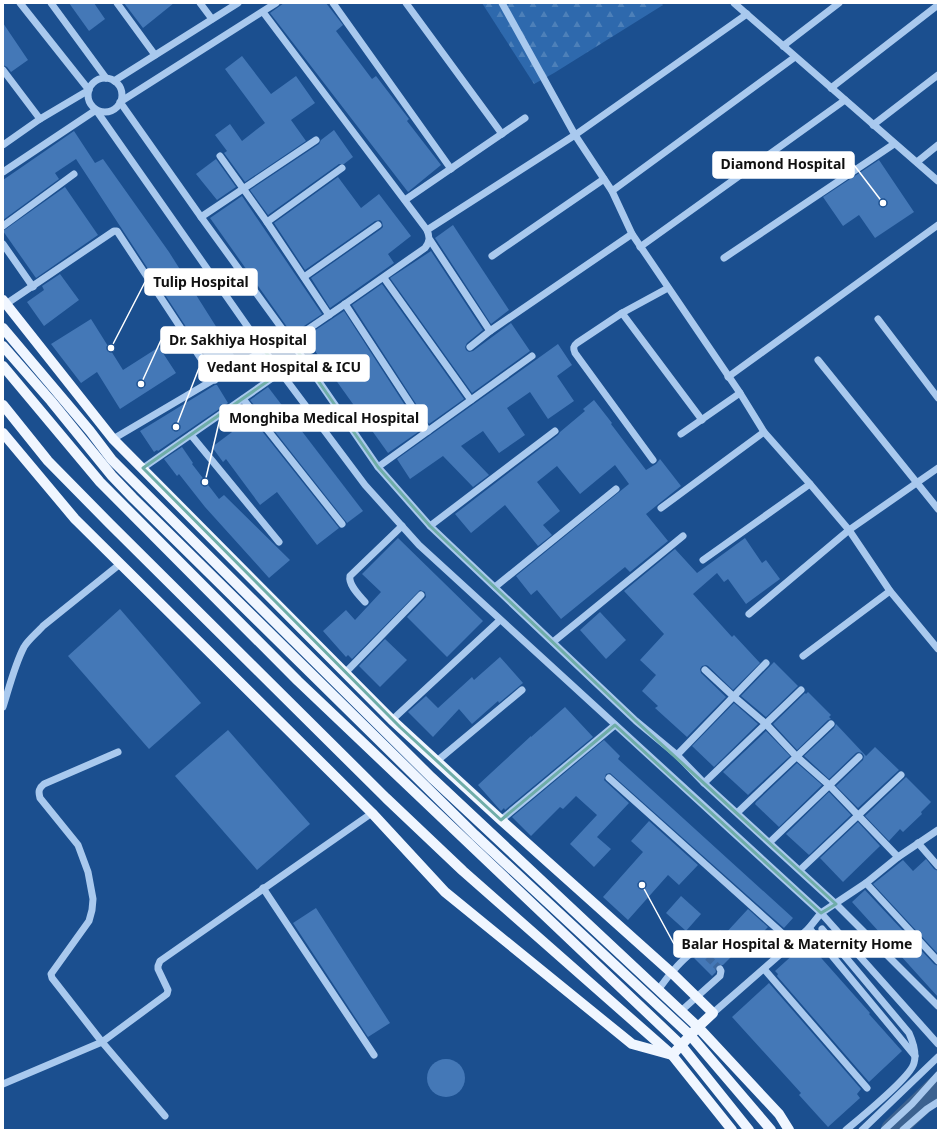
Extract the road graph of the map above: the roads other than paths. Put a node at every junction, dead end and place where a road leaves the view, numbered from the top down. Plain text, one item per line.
1 (20, 3) edge
2 (51, 3) edge
3 (117, 3) edge
4 (200, 3) edge
5 (238, 3) edge
6 (276, 3) edge
7 (334, 3) edge
8 (406, 3) edge
9 (502, 3) edge
10 (839, 3) edge
11 (736, 4) edge
12 (938, 5) edge
13 (263, 12) junction
14 (747, 14) junction
15 (212, 19) junction
16 (783, 46) junction
17 (155, 55) junction
18 (796, 56) junction
19 (3, 70) edge
20 (938, 75) edge
21 (106, 78) junction
22 (114, 81) junction
23 (831, 88) junction
24 (89, 90) junction
25 (845, 100) junction
26 (120, 102) junction
27 (96, 110) junction
28 (524, 118) dead end
29 (40, 120) junction
30 (874, 125) junction
31 (502, 134) junction
32 (575, 135) junction
33 (316, 140) dead end
34 (894, 144) junction
35 (3, 145) edge
36 (938, 145) edge
37 (220, 156) dead end
38 (917, 162) junction
39 (342, 168) dead end
40 (451, 169) junction
41 (3, 172) edge
42 (74, 174) dead end
43 (604, 179) junction
44 (938, 181) edge
45 (244, 189) junction
46 (612, 191) junction
47 (405, 200) junction
48 (201, 217) junction
49 (267, 222) junction
50 (378, 225) dead end
51 (938, 225) edge
52 (3, 226) edge
53 (427, 230) junction
54 (632, 234) junction
55 (430, 240) junction
56 (3, 244) edge
57 (640, 247) junction
58 (492, 256) dead end
59 (724, 258) dead end
60 (304, 277) junction
61 (384, 278) junction
62 (33, 287) junction
63 (668, 288) junction
64 (5, 302) edge
65 (345, 304) junction
66 (622, 313) junction
67 (329, 315) junction
68 (878, 319) dead end
69 (3, 328) edge
70 (490, 331) junction
71 (289, 338) junction
72 (3, 346) edge
73 (470, 347) dead end
74 (264, 350) junction
75 (532, 356) dead end
76 (818, 360) dead end
77 (3, 366) edge
78 (281, 372) junction
79 (728, 377) junction
80 (215, 380) junction
81 (740, 393) junction
82 (938, 398) edge
83 (243, 399) junction
84 (471, 400) junction
85 (3, 404) edge
86 (702, 420) junction
87 (428, 431) junction
88 (555, 431) dead end
89 (764, 432) junction
90 (3, 433) edge
91 (681, 434) dead end
92 (191, 435) junction
93 (113, 439) junction
94 (653, 460) dead end
95 (378, 467) junction
96 (143, 468) junction
97 (938, 468) edge
98 (918, 483) junction
99 (810, 484) junction
100 (616, 489) dead end
101 (661, 508) dead end
102 (938, 509) edge
103 (342, 524) dead end
104 (402, 526) junction
105 (430, 526) junction
106 (849, 530) junction
107 (683, 536) dead end
108 (279, 542) dead end
109 (703, 560) dead end
110 (120, 564) junction
111 (495, 587) junction
112 (890, 591) junction
113 (421, 595) dead end
114 (365, 602) dead end
115 (749, 614) dead end
116 (500, 620) junction
117 (553, 642) junction
118 (938, 649) edge
119 (802, 656) dead end
120 (766, 663) dead end
121 (705, 670) dead end
122 (346, 672) junction
123 (522, 690) dead end
124 (801, 690) dead end
125 (733, 696) junction
126 (3, 707) edge
127 (392, 720) junction
128 (766, 724) junction
129 (831, 724) dead end
130 (615, 725) junction
131 (118, 752) dead end
132 (677, 756) junction
133 (796, 756) junction
134 (860, 757) dead end
135 (437, 761) junction
136 (901, 775) dead end
137 (609, 778) dead end
138 (704, 783) junction
139 (829, 785) junction
140 (738, 812) junction
141 (372, 813) junction
142 (859, 816) junction
143 (501, 820) junction
144 (938, 830) edge
145 (770, 842) junction
146 (918, 843) junction
147 (898, 857) junction
148 (938, 866) edge
149 (800, 870) junction
150 (866, 883) junction
151 (263, 888) junction
152 (836, 904) junction
153 (821, 913) junction
154 (815, 921) junction
155 (809, 928) junction
156 (794, 943) junction
157 (700, 950) dead end
158 (938, 961) edge
159 (720, 969) dead end
160 (764, 969) junction
161 (672, 972) junction
162 (658, 990) junction
163 (697, 997) junction
164 (938, 1006) edge
165 (681, 1011) junction
166 (713, 1013) junction
167 (698, 1027) junction
168 (690, 1035) junction
169 (102, 1042) junction
170 (938, 1044) edge
171 (681, 1045) junction
172 (374, 1054) dead end
173 (672, 1055) junction
174 (915, 1056) dead end
175 (938, 1057) edge
176 (938, 1075) edge
177 (3, 1084) edge
178 (867, 1088) dead end
179 (938, 1102) edge
180 (165, 1116) dead end
181 (732, 1130) edge
182 (749, 1130) edge
183 (771, 1130) edge
184 (789, 1130) edge
185 (846, 1130) edge
186 (862, 1130) edge
187 (884, 1130) edge
188 (903, 1130) edge

1 - 24 street
2 - 21 street
3 - 17 street
4 - 15 street
5 - 15 street
6 - 13 street
7 - 40 street
8 - 31 street
9 - 32 street
10 - 16 street
11 - 14 street
12 - 23 street
13 - 26 street
13 - 47 street
14 - 16 street
14 - 32 street
15 - 17 street
16 - 18 street
17 - 22 street
18 - 23 street
18 - 46 street
19 - 29 street
20 - 30 street
21 - 22 street
21 - 24 street
22 - 26 street
23 - 25 street
24 - 27 street
24 - 29 street
25 - 30 street
25 - 57 street
26 - 27 street
26 - 48 street
27 - 41 street
27 - 74 street
28 - 31 street
29 - 35 street
30 - 34 street
31 - 40 street
32 - 43 street
32 - 53 street
33 - 45 street
34 - 38 street
34 - 59 street
36 - 38 street
37 - 45 street
38 - 44 street
39 - 49 street
40 - 47 street
42 - 52 street
43 - 46 street
43 - 58 street
45 - 48 street
45 - 49 street
46 - 54 street
47 - 53 street
48 - 71 street
49 - 60 street
50 - 60 street
51 - 79 street
53 - 55 street
54 - 57 street
54 - 70 street
55 - 61 street
55 - 70 street
56 - 62 street
57 - 63 street
60 - 67 street
61 - 65 street
61 - 84 street
62 - 64 street
62 - 80 street
63 - 66 street
63 - 79 street
64 - 93 main road
65 - 67 street
65 - 87 street
66 - 86 street
66 - 94 street
67 - 71 street
68 - 82 street
69 - 162 main road
70 - 73 street
71 - 74 street
71 - 95 street
72 - 168 main road
74 - 78 street
74 - 80 street
75 - 84 street
76 - 98 street
77 - 171 main road
78 - 83 street
78 - 104 street
79 - 81 street
80 - 93 street
81 - 86 street
81 - 89 street
83 - 92 street
83 - 103 street
84 - 87 street
85 - 173 main road
86 - 91 street
87 - 95 street
88 - 105 street
89 - 99 street
89 - 101 street
90 - 110 main road
92 - 96 street
92 - 108 street
93 - 96 main road
95 - 105 street
96 - 122 main road
97 - 98 street
98 - 102 street
98 - 106 street
99 - 106 street
99 - 109 street
100 - 111 street
104 - 114 street
104 - 116 street
105 - 111 street
106 - 112 street
106 - 115 street
107 - 117 street
110 - 126 street
110 - 141 main road
111 - 117 street
112 - 118 street
112 - 119 street
113 - 122 street
116 - 127 street
116 - 130 street
117 - 132 street
120 - 125 street
121 - 125 street
122 - 127 main road
123 - 135 street
124 - 128 street
125 - 128 street
125 - 132 street
127 - 135 main road
128 - 133 street
128 - 138 street
129 - 133 street
130 - 143 street
130 - 153 street
131 - 169 street
132 - 138 street
133 - 139 street
133 - 140 street
134 - 139 street
135 - 143 main road
136 - 142 street
137 - 156 street
138 - 140 street
139 - 142 street
139 - 145 street
140 - 145 street
141 - 151 street
141 - 173 main road
142 - 147 street
142 - 149 street
143 - 161 main road
144 - 146 street
145 - 149 street
146 - 147 street
146 - 148 street
147 - 150 street
149 - 152 street
150 - 152 street
150 - 158 street
151 - 169 street
151 - 172 street
152 - 153 street
152 - 164 street
153 - 154 street
153 - 170 street
154 - 155 street
154 - 185 street, bridge
155 - 156 street
155 - 174 street
156 - 160 street
157 - 161 street
159 - 163 street
160 - 166 street
160 - 178 street
161 - 162 street
161 - 163 main road
162 - 165 main road
163 - 165 street
163 - 166 main road
165 - 167 main road
166 - 167 main road
167 - 168 main road
167 - 184 main road
168 - 171 main road
168 - 183 main road
169 - 177 street
169 - 180 street
171 - 173 main road
171 - 182 main road
173 - 181 main road
175 - 186 street
176 - 187 street
179 - 188 street

